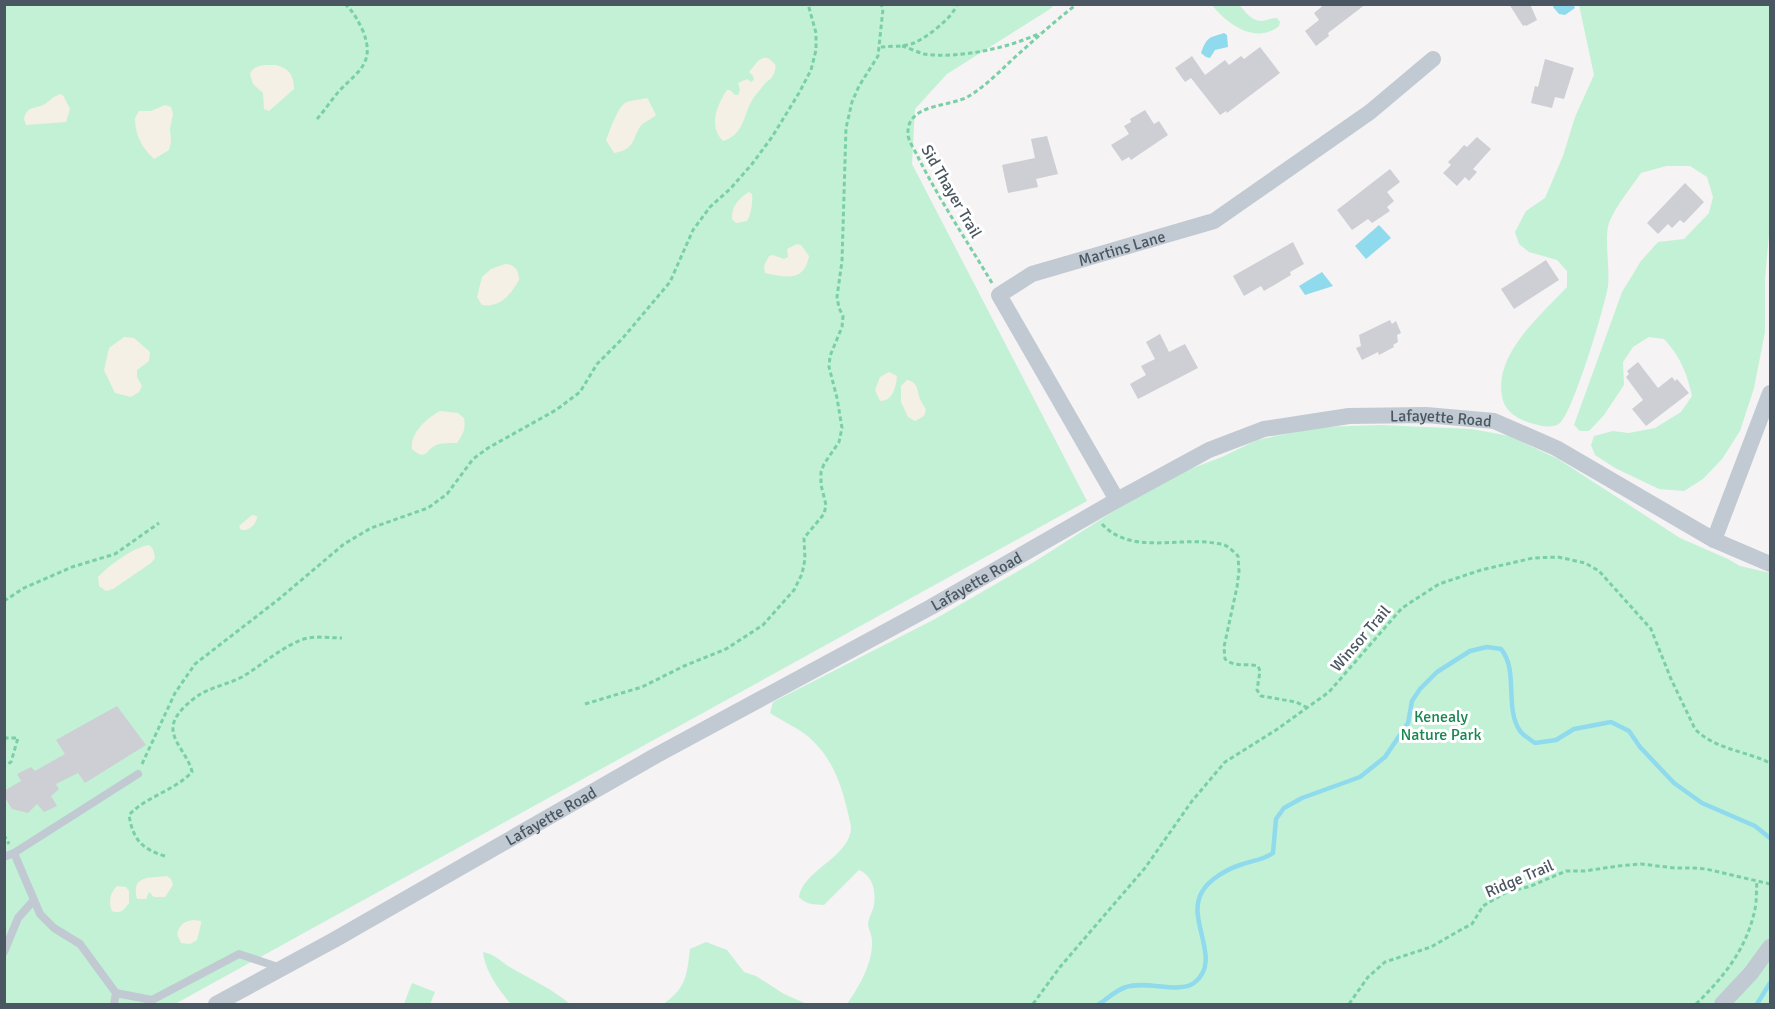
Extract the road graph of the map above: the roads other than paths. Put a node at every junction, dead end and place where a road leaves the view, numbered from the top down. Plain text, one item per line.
1 (1433, 59) dead end
2 (1770, 393) edge
3 (1117, 500) junction
4 (1714, 540) junction
5 (1770, 564) edge
6 (138, 774) road end
7 (14, 853) junction
8 (4, 857) edge
9 (34, 900) junction
10 (1770, 947) edge
11 (4, 952) edge
12 (281, 968) junction
13 (116, 993) junction
14 (114, 1005) edge
15 (216, 1005) edge
16 (1722, 1005) edge

1 - 3 street, Martins Lane
2 - 4 street
3 - 4 street, Lafayette Road
3 - 12 street, Lafayette Road
4 - 5 street, Lafayette Road
6 - 7 lane
7 - 8 lane
7 - 9 lane
9 - 11 lane
9 - 13 lane
10 - 16 street
12 - 13 lane
12 - 15 street, Lafayette Road
13 - 14 lane

